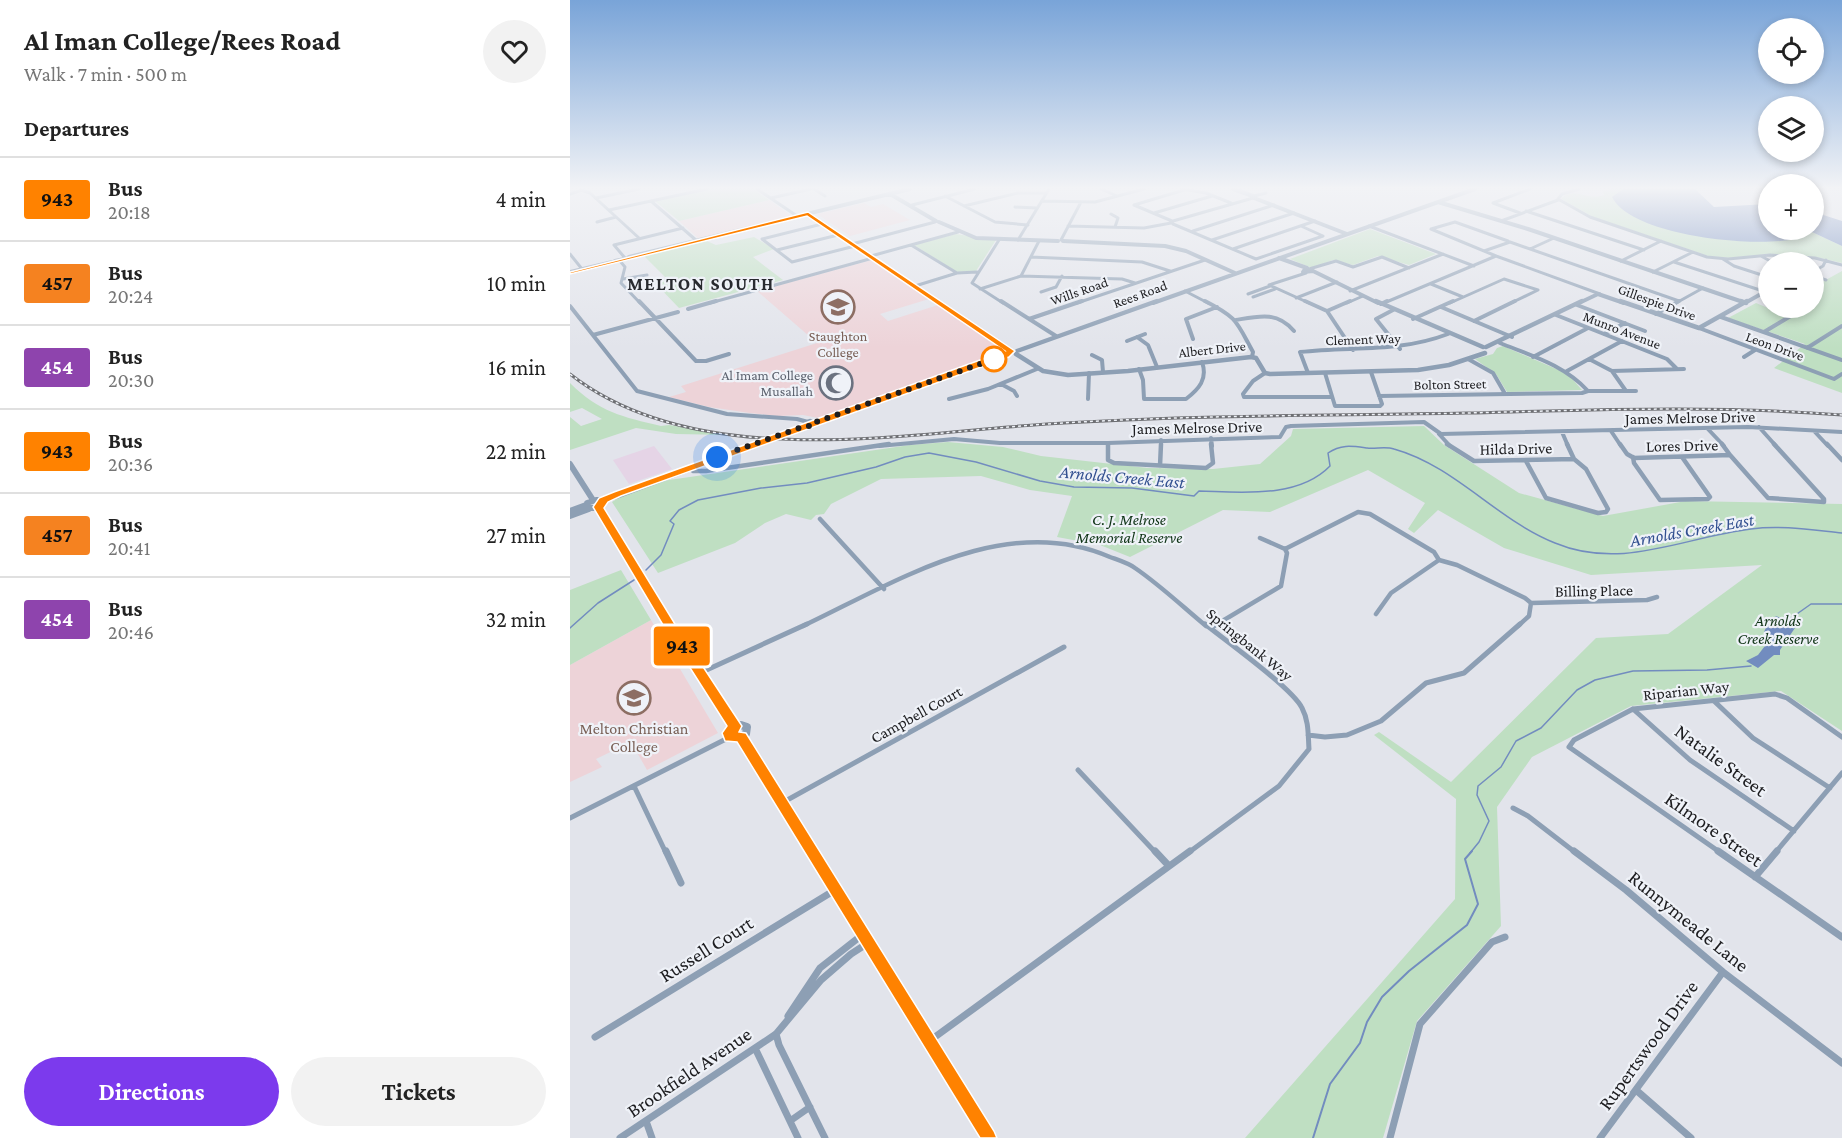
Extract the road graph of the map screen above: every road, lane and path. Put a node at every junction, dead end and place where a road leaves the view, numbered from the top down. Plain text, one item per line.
1 (623, 242) edge
2 (693, 242) edge
3 (766, 242) edge
4 (809, 242) edge
5 (849, 242) edge
6 (864, 242) edge
7 (921, 242) edge
8 (998, 242) edge
9 (1039, 242) edge
10 (1084, 242) edge
11 (1217, 242) edge
12 (1253, 242) edge
13 (1305, 242) edge
14 (1323, 242) edge
15 (1412, 242) edge
16 (1461, 242) edge
17 (1508, 242) joint
18 (1545, 242) edge
19 (1566, 242) edge
20 (1623, 242) edge
21 (1659, 242) edge
22 (1664, 242) edge
23 (853, 245) junction
24 (911, 245) junction
25 (1233, 249) junction
26 (1530, 249) junction
27 (1644, 249) junction
28 (777, 250) junction
29 (1484, 251) junction
30 (1692, 252) junction
31 (570, 254) edge
32 (1443, 254) junction
33 (1496, 256) junction
34 (1758, 256) edge
35 (627, 257) junction
36 (872, 257) junction
37 (1031, 257) junction
38 (1279, 258) junction
39 (1723, 259) junction
40 (1205, 260) junction
41 (1826, 260) joint
42 (617, 261) junction
43 (1621, 261) junction
44 (1674, 262) junction
45 (1824, 264) edge
46 (1842, 265) edge
47 (1474, 266) junction
48 (582, 268) junction
49 (1409, 268) junction
50 (1172, 271) junction
51 (1307, 271) junction
52 (570, 272) edge
53 (1653, 272) junction
54 (957, 273) junction
55 (977, 273) junction
56 (1236, 274) junction
57 (1758, 274) edge
58 (646, 275) dead end
59 (1021, 276) junction
60 (1062, 276) junction
61 (623, 279) junction
62 (1136, 283) junction
63 (1335, 283) junction
64 (1431, 284) junction
65 (915, 286) junction
66 (1270, 286) junction
67 (1703, 288) junction
68 (1758, 288) edge
69 (980, 289) junction
70 (1275, 289) junction
71 (1352, 290) junction
72 (1185, 291) junction
73 (1041, 292) dead end
74 (1600, 294) junction
75 (1363, 296) junction
76 (1758, 296) edge
77 (1463, 297) junction
78 (1296, 298) junction
79 (1679, 301) junction
80 (1379, 303) junction
81 (1746, 303) junction
82 (1576, 305) junction
83 (570, 306) edge
84 (1217, 307) junction
85 (1441, 307) junction
86 (688, 309) dead end
87 (1393, 310) junction
88 (1327, 311) junction
89 (678, 312) dead end
90 (1656, 314) junction
91 (1556, 315) junction
92 (1721, 317) junction
93 (656, 318) junction
94 (1787, 318) edge
95 (1029, 319) junction
96 (1413, 319) junction
97 (1236, 320) junction
98 (1474, 321) junction
99 (1625, 323) junction
100 (1842, 326) edge
101 (1588, 328) junction
102 (1699, 328) junction
103 (1294, 331) dead end
104 (1645, 331) dead end
105 (1764, 332) junction
106 (1145, 334) dead end
107 (1448, 334) junction
108 (1604, 334) junction
109 (593, 335) junction
110 (1056, 336) junction
111 (1137, 337) junction
112 (1512, 337) junction
113 (1193, 339) dead end
114 (1127, 340) dead end
115 (1622, 341) junction
116 (1503, 344) junction
117 (1808, 348) junction
118 (1400, 349) junction
119 (1482, 349) junction
120 (1353, 350) junction
121 (1755, 350) junction
122 (1010, 352) junction
123 (1017, 353) junction
124 (729, 354) dead end
125 (1092, 355) dead end
126 (1252, 357) junction
127 (1533, 357) junction
128 (1744, 357) dead end
129 (1468, 358) junction
130 (1589, 359) junction
131 (1842, 360) edge
132 (1202, 362) junction
133 (1157, 367) junction
134 (1037, 369) junction
135 (1139, 369) junction
136 (1677, 369) junction
137 (1684, 369) dead end
138 (1567, 371) junction
139 (1612, 371) junction
140 (1104, 372) junction
141 (1371, 372) junction
142 (1089, 373) junction
143 (1265, 373) junction
144 (1308, 373) junction
145 (1325, 373) junction
146 (1842, 374) edge
147 (1000, 384) junction
148 (1588, 391) junction
149 (1626, 391) junction
150 (1636, 391) dead end
151 (1504, 392) junction
152 (1017, 396) dead end
153 (1379, 396) junction
154 (1332, 397) junction
155 (949, 399) dead end
156 (1088, 399) dead end
157 (807, 424) junction
158 (1759, 427) junction
159 (1707, 428) junction
160 (1611, 431) junction
161 (1814, 431) junction
162 (1562, 432) junction
163 (1842, 432) edge
164 (1439, 434) junction
165 (1211, 438) junction
166 (1161, 440) junction
167 (1108, 443) junction
168 (1730, 455) junction
169 (1633, 457) junction
170 (1682, 457) junction
171 (1574, 459) junction
172 (1842, 460) edge
173 (1526, 461) junction
174 (570, 464) edge
175 (1160, 466) junction
176 (690, 467) junction
177 (572, 473) edge
178 (592, 500) junction
179 (600, 504) junction
180 (588, 507) junction
181 (570, 513) edge
182 (820, 519) dead end
183 (1260, 538) dead end
184 (1285, 549) junction
185 (1439, 560) junction
186 (884, 589) junction
187 (1657, 597) dead end
188 (1531, 603) junction
189 (1376, 614) dead end
190 (1210, 628) junction
191 (1064, 647) dead end
192 (700, 674) junction
193 (1714, 700) junction
194 (1633, 709) junction
195 (735, 726) junction
196 (1308, 735) junction
197 (1842, 736) edge
198 (730, 737) junction
199 (741, 737) junction
200 (1569, 747) joint
201 (1078, 770) dead end
202 (1842, 773) edge
203 (634, 786) junction
204 (1830, 788) junction
205 (780, 804) junction
206 (1513, 807) dead end
207 (570, 818) edge
208 (1794, 831) junction
209 (1169, 866) junction
210 (1755, 877) junction
211 (681, 883) dead end
212 (835, 890) junction
213 (863, 934) junction
214 (1505, 937) dead end
215 (1842, 937) edge
216 (868, 944) junction
217 (830, 958) junction
218 (838, 964) junction
219 (1723, 972) junction
220 (776, 1034) junction
221 (595, 1037) dead end
222 (928, 1042) junction
223 (755, 1048) junction
224 (1842, 1063) edge
225 (1636, 1090) junction
226 (810, 1107) junction
227 (646, 1121) junction
228 (790, 1121) junction
229 (621, 1138) edge
230 (652, 1138) edge
231 (798, 1138) edge
232 (825, 1138) edge
233 (987, 1138) edge
234 (1390, 1138) edge
235 (1600, 1138) edge
236 (1691, 1138) edge

1 - 35 street
2 - 35 street
3 - 28 street
4 - 28 street
5 - 23 street
6 - 23 street
7 - 24 street
8 - 55 street
9 - 37 street
10 - 40 street
11 - 25 street
12 - 25 street
13 - 25 street
14 - 38 street, Rees Road
15 - 32 street
16 - 29 street
17 - 26 street
17 - 29 street
18 - 26 street
19 - 43 street
20 - 27 street
21 - 27 street
22 - 30 street
23 - 28 street
23 - 36 street
24 - 36 street
24 - 54 street
26 - 79 street
27 - 43 street
29 - 33 street
30 - 39 street
30 - 44 street
31 - 48 street
32 - 47 street
32 - 49 street
33 - 47 street
33 - 74 street
34 - 39 street
35 - 42 street
36 - 65 street
36 - 86 street
37 - 50 street
37 - 59 street
38 - 51 street
38 - 56 street, Rees Road
39 - 57 street
40 - 50 street, Wills Road
40 - 56 street
41 - 45 street
41 - 46 street
42 - 48 street
42 - 61 street
43 - 53 street
44 - 53 street
44 - 68 street
47 - 64 street
48 - 52 street
49 - 51 street
49 - 71 street
50 - 62 street, Wills Road
51 - 63 street
51 - 66 street
53 - 67 street
54 - 55 street
54 - 65 street
55 - 69 street
56 - 72 street, Rees Road
58 - 61 street
59 - 60 street
59 - 69 street
60 - 62 street
60 - 73 street
61 - 93 street
62 - 95 street, Wills Road
63 - 71 street
63 - 78 street
64 - 77 street
64 - 80 street
65 - 122 street
66 - 70 street
66 - 70 street
67 - 79 street
67 - 81 street
69 - 95 street
70 - 78 street
71 - 75 street
71 - 80 street
72 - 84 street
72 - 110 street, Rees Road
74 - 82 street
74 - 90 street, Gillespie Drive
75 - 80 street
75 - 88 street
76 - 81 street, Gillespie Drive
77 - 85 street
77 - 98 street
78 - 88 street
79 - 90 street
80 - 87 street
81 - 92 street, Gillespie Drive
82 - 91 street
82 - 99 street
83 - 109 street
84 - 97 street
84 - 113 street
85 - 96 street
85 - 98 street
87 - 96 street
87 - 118 street
88 - 120 street
89 - 93 street
90 - 102 street, Gillespie Drive
91 - 101 street, Munro Avenue
91 - 112 street
92 - 102 street, Gillespie Drive
92 - 105 street
93 - 109 street
93 - 124 street
94 - 105 street
95 - 110 street
96 - 107 street
97 - 103 street
97 - 126 street
98 - 112 street
99 - 104 street
99 - 108 street
100 - 117 street
101 - 108 street, Munro Avenue
101 - 127 street
102 - 121 street, Leon Drive
105 - 117 street
106 - 111 street
107 - 118 street, Clement Way
107 - 119 street
108 - 115 street, Munro Avenue
109 - 157 street
110 - 123 street, Rees Road
111 - 114 street
111 - 133 street
112 - 116 street
115 - 130 street
115 - 136 street, Munro Avenue
116 - 119 street
116 - 127 street
117 - 131 street
118 - 120 street, Clement Way
119 - 129 street
120 - 144 street, Clement Way
121 - 128 street
121 - 146 street, Leon Drive
122 - 123 street
122 - 157 street
123 - 134 street, Albert Drive
125 - 140 street
126 - 132 street, Albert Drive
126 - 143 street, Albert Drive
127 - 138 street
129 - 141 street
129 - 151 street, Bolton Street
130 - 138 street
130 - 139 street
132 - 133 street, Albert Drive
132 - 135 street
133 - 135 street, Albert Drive
134 - 142 street, Albert Drive
134 - 147 street
135 - 140 street, Albert Drive
136 - 137 street
136 - 139 street
138 - 148 street
139 - 149 street
140 - 142 street, Albert Drive
141 - 145 street
141 - 153 street
142 - 156 street
143 - 144 street
143 - 154 street
144 - 145 street
145 - 154 street
147 - 152 street
147 - 155 street
148 - 149 street
148 - 151 street
149 - 150 street
151 - 153 street, Bolton Street
153 - 154 street
157 - 176 street
158 - 159 street, James Melrose Drive
158 - 161 street, James Melrose Drive
158 - 168 street
159 - 160 street, James Melrose Drive
159 - 168 street, Lores Drive
160 - 162 street, James Melrose Drive
160 - 169 street, Lores Drive
161 - 163 street, James Melrose Drive
161 - 172 street
162 - 164 street, James Melrose Drive
162 - 171 street, Hilda Drive
164 - 165 street, James Melrose Drive
164 - 173 street, Hilda Drive
165 - 166 street, James Melrose Drive
165 - 175 street
166 - 167 street, James Melrose Drive
166 - 175 street
167 - 175 street
167 - 176 street, James Melrose Drive
168 - 170 street, Lores Drive
169 - 170 street, Lores Drive
169 - 170 street
171 - 173 street, Hilda Drive
171 - 173 street
174 - 177 street
176 - 179 street
177 - 178 street
178 - 179 street
178 - 180 street
179 - 180 street
179 - 192 street
180 - 181 street
182 - 186 street
183 - 184 street
184 - 185 street
184 - 190 street
185 - 188 street
185 - 189 street
186 - 190 street, Springbank Way
186 - 192 street, Springbank Way
187 - 188 street, Billing Place
188 - 196 street
190 - 196 street, Springbank Way
191 - 205 street, Campbell Court
192 - 195 street
193 - 194 street, Riparian Way
193 - 197 street, Riparian Way
193 - 204 street
194 - 200 street, Riparian Way
194 - 208 street, Natalie Street
195 - 198 street
195 - 199 street
196 - 209 street, Springbank Way
198 - 199 street
198 - 203 street
199 - 205 street
200 - 210 street, Kilmore Street
201 - 209 street
202 - 204 street
203 - 207 street
203 - 211 street
204 - 208 street
205 - 212 street
206 - 219 street, Runnymeade Lane
208 - 210 street
209 - 222 street, Springbank Way
210 - 215 street, Kilmore Street
212 - 213 street
212 - 221 street, Russell Court
213 - 216 street
213 - 217 street, Brookfield Avenue
214 - 234 street
216 - 218 street, Brookfield Avenue
216 - 222 street
217 - 218 street
217 - 220 street, Brookfield Avenue
218 - 220 street, Brookfield Avenue
219 - 224 street, Runnymeade Lane
219 - 225 street, Rupertswood Drive
220 - 223 street, Brookfield Avenue
220 - 226 street
222 - 233 street
223 - 227 street, Brookfield Avenue
223 - 228 street
225 - 235 street, Rupertswood Drive
225 - 236 street
226 - 228 street
226 - 232 street
227 - 229 street, Brookfield Avenue
227 - 230 street
228 - 231 street

